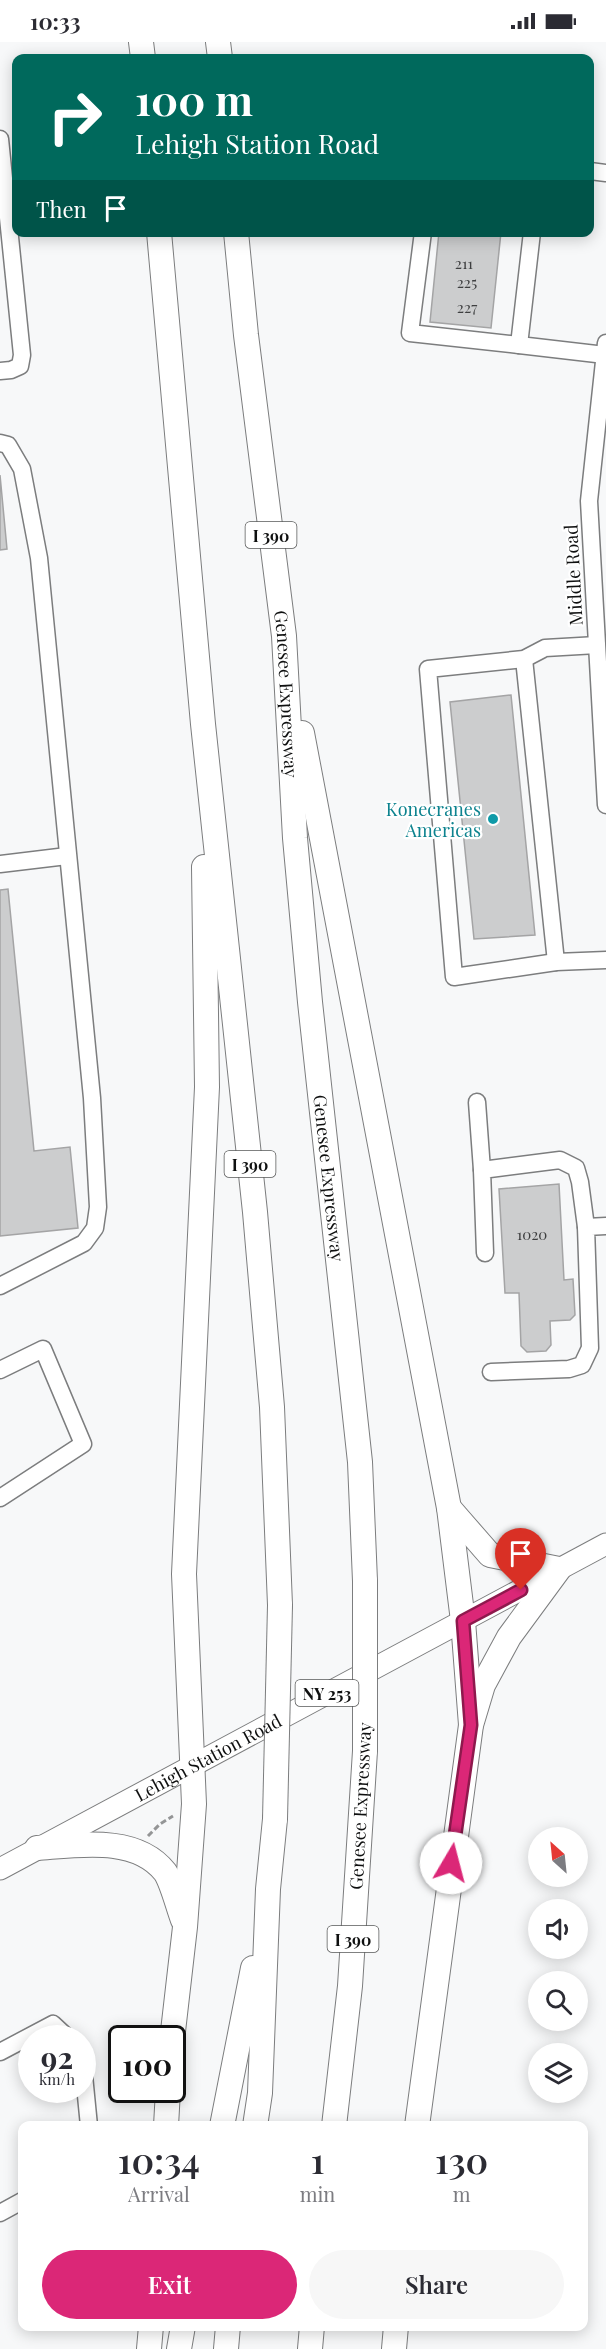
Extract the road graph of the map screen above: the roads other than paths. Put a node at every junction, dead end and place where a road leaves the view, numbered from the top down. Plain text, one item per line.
1 (0, 139) edge
2 (159, 237) edge
3 (236, 237) edge
4 (422, 237) edge
5 (531, 237) edge
6 (519, 345) junction
7 (605, 349) edge
8 (0, 371) edge
9 (0, 443) edge
10 (600, 606) edge
11 (284, 636) junction
12 (597, 645) junction
13 (524, 658) junction
14 (203, 724) junction
15 (606, 803) edge
16 (67, 856) junction
17 (0, 864) edge
18 (606, 960) edge
19 (556, 962) junction
20 (477, 1102) dead end
21 (482, 1170) junction
22 (606, 1226) edge
23 (586, 1227) junction
24 (485, 1252) dead end
25 (0, 1286) edge
26 (0, 1370) edge
27 (491, 1371) dead end
28 (0, 1498) edge
29 (449, 1508) junction
30 (606, 1544) edge
31 (560, 1569) junction
32 (463, 1621) junction
33 (471, 1725) junction
34 (191, 1766) junction
35 (37, 1848) junction
36 (0, 1869) edge
37 (268, 1889) junction
38 (185, 1927) junction
39 (174, 2025) edge
40 (18, 2042) edge
41 (0, 2052) edge
42 (87, 2103) edge
43 (167, 2103) edge
44 (89, 2121) edge
45 (166, 2121) edge
46 (223, 2121) edge
47 (256, 2121) edge
48 (335, 2121) edge
49 (418, 2121) edge
50 (18, 2203) edge
51 (0, 2213) edge
52 (151, 2331) edge
53 (182, 2331) edge
54 (228, 2331) edge
55 (312, 2331) edge
56 (396, 2331) edge
57 (149, 2349) edge
58 (179, 2349) edge
59 (226, 2349) edge
60 (310, 2349) edge
61 (394, 2349) edge

1 - 8 street
2 - 14 highway, I 390
3 - 11 highway, Genesee Expressway / I 390
4 - 6 street
5 - 6 street
6 - 7 street
7 - 10 street, Middle Road
9 - 16 street
10 - 12 street, Middle Road
11 - 29 highway
11 - 48 highway, Genesee Expressway / I 390, bridge
12 - 13 street
12 - 15 street, Middle Road
13 - 19 street
13 - 19 street
14 - 34 highway
14 - 37 highway, I 390, bridge
16 - 17 street
16 - 25 street
18 - 19 street
20 - 21 street
21 - 23 street
21 - 24 street
22 - 23 street
23 - 27 street
26 - 28 street
29 - 31 highway
29 - 32 highway
30 - 31 main road, Lehigh Station Road / NY 253
31 - 32 main road, Lehigh Station Road / NY 253
31 - 33 highway
32 - 33 highway
32 - 34 main road, Lehigh Station Road / NY 253
33 - 49 highway
34 - 35 main road, Lehigh Station Road / NY 253
34 - 38 highway
35 - 36 main road, Lehigh Station Road / NY 253
35 - 38 highway
37 - 46 highway
37 - 47 highway, I 390
38 - 39 highway
40 - 41 street
42 - 44 street
43 - 45 highway
50 - 51 street
52 - 57 highway
53 - 58 highway
54 - 59 highway
55 - 60 highway
56 - 61 highway

